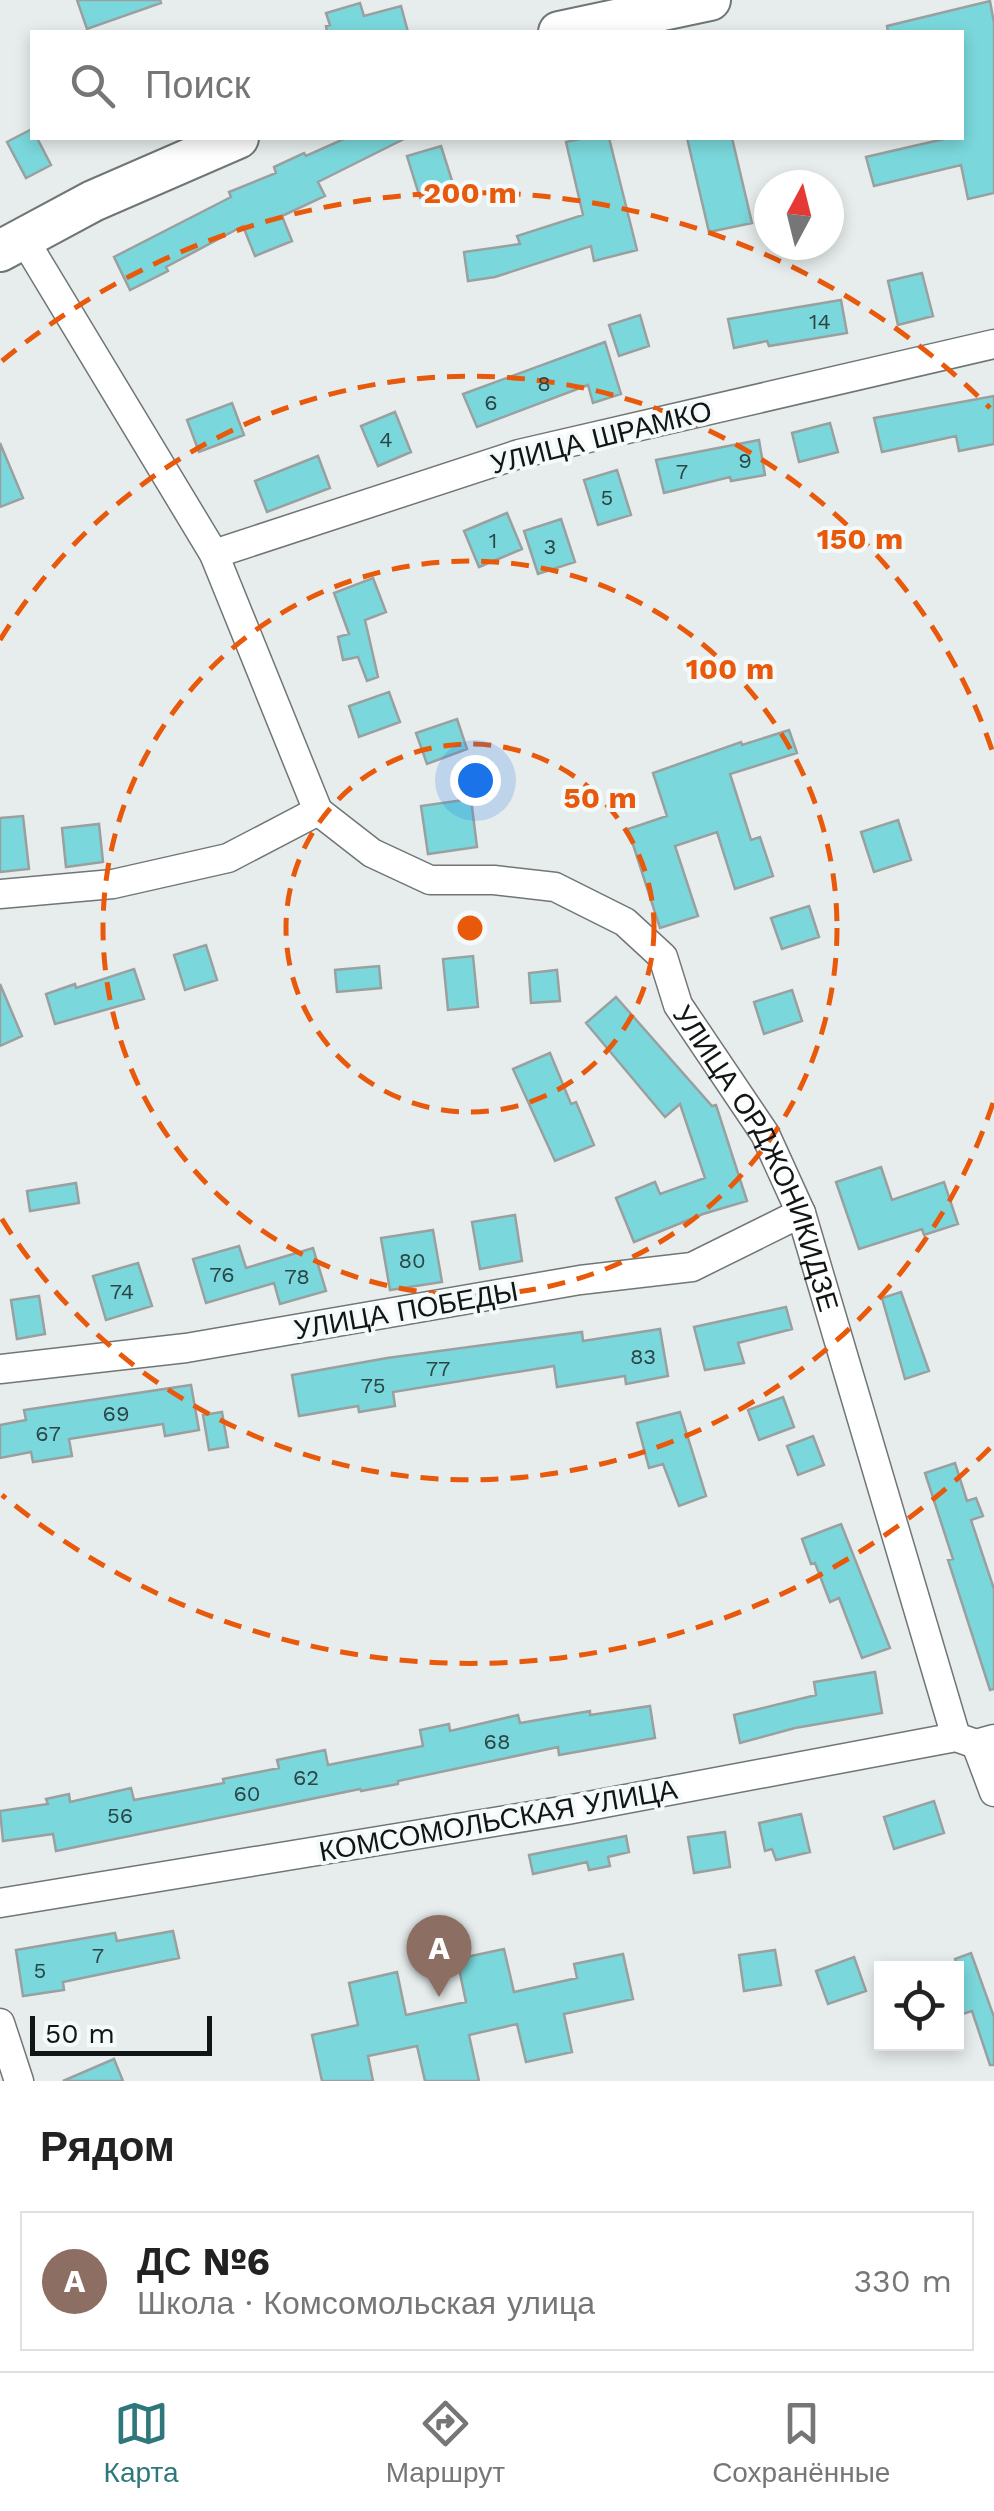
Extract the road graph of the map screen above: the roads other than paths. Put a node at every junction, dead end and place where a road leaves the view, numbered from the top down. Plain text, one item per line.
1 (710, 0) edge
2 (568, 30) edge
3 (233, 140) edge
4 (12, 246) edge
5 (994, 344) edge
6 (214, 554) junction
7 (318, 810) junction
8 (0, 894) edge
9 (800, 1213) junction
10 (0, 1369) edge
11 (975, 1740) edge
12 (994, 1792) edge
13 (0, 1903) edge
14 (0, 2023) edge
15 (19, 2081) edge

1 - 2 street
3 - 4 street
4 - 6 street
5 - 6 street, УЛИЦА ШРАМКО
6 - 7 street
7 - 8 street
7 - 9 street, УЛИЦА ОРДЖОНИКИДЗЕ
9 - 10 street, УЛИЦА ПОБЕДЫ
9 - 11 street, УЛИЦА ОРДЖОНИКИДЗЕ
11 - 12 street, УЛИЦА ОРДЖОНИКИДЗЕ
11 - 13 street, КОМСОМОЛЬСКАЯ УЛИЦА
14 - 15 street

